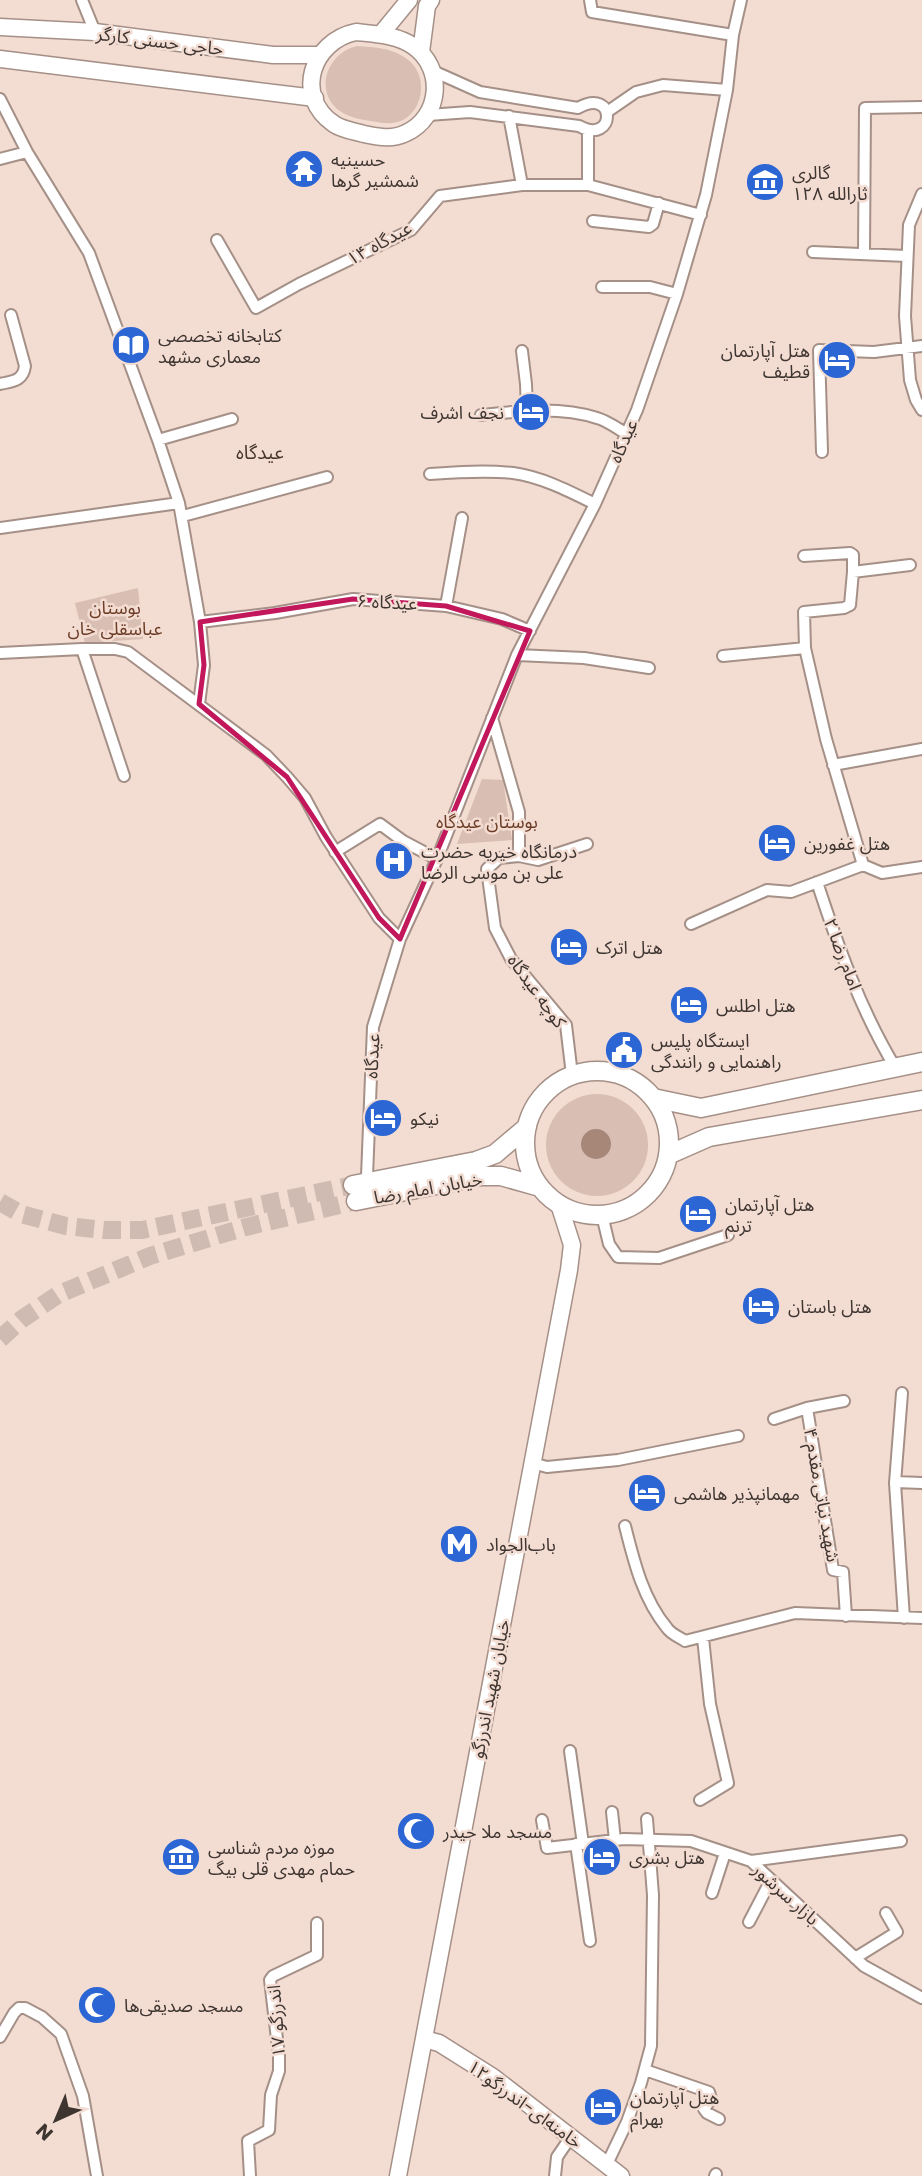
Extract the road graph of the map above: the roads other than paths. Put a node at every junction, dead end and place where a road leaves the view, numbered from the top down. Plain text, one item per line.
1 (82, 0) edge
2 (409, 0) edge
3 (431, 0) edge
4 (741, 0) edge
5 (591, 6) edge
6 (0, 26) edge
7 (95, 32) junction
8 (381, 34) junction
9 (733, 35) junction
10 (421, 52) junction
11 (319, 55) junction
12 (0, 59) edge
13 (433, 71) junction
14 (727, 90) junction
15 (314, 98) junction
16 (0, 99) edge
17 (922, 107) edge
18 (607, 112) junction
19 (428, 115) junction
20 (509, 116) junction
21 (588, 131) junction
22 (27, 152) junction
23 (0, 159) edge
24 (522, 185) junction
25 (587, 185) junction
26 (922, 194) edge
27 (659, 204) junction
28 (701, 215) junction
29 (593, 221) dead end
30 (216, 240) dead end
31 (813, 252) dead end
32 (864, 252) junction
33 (907, 256) junction
34 (602, 287) dead end
35 (677, 294) junction
36 (10, 315) dead end
37 (922, 346) edge
38 (909, 349) junction
39 (522, 351) dead end
40 (0, 384) edge
41 (527, 410) junction
42 (922, 410) edge
43 (481, 415) dead end
44 (233, 419) dead end
45 (627, 434) junction
46 (158, 440) junction
47 (822, 452) dead end
48 (430, 474) dead end
49 (327, 477) dead end
50 (179, 503) junction
51 (595, 504) junction
52 (183, 516) junction
53 (462, 518) dead end
54 (0, 528) edge
55 (804, 556) dead end
56 (910, 565) dead end
57 (853, 572) junction
58 (446, 606) junction
59 (200, 622) junction
60 (530, 631) junction
61 (805, 648) junction
62 (82, 649) junction
63 (0, 653) edge
64 (517, 655) junction
65 (723, 656) dead end
66 (649, 668) dead end
67 (199, 704) junction
68 (492, 718) junction
69 (922, 749) edge
70 (833, 765) junction
71 (124, 776) dead end
72 (587, 844) dead end
73 (335, 852) junction
74 (519, 856) junction
75 (437, 859) junction
76 (863, 865) junction
77 (922, 867) edge
78 (817, 882) junction
79 (691, 924) dead end
80 (400, 939) junction
81 (922, 1062) edge
82 (895, 1067) junction
83 (572, 1075) junction
84 (653, 1098) junction
85 (922, 1100) edge
86 (527, 1126) junction
87 (668, 1155) junction
88 (359, 1187) junction
89 (540, 1187) junction
90 (559, 1204) junction
91 (602, 1215) junction
92 (728, 1235) dead end
93 (902, 1393) dead end
94 (844, 1401) dead end
95 (807, 1408) junction
96 (774, 1419) dead end
97 (738, 1436) dead end
98 (532, 1464) junction
99 (895, 1482) junction
100 (922, 1482) edge
101 (625, 1526) dead end
102 (846, 1616) junction
103 (904, 1618) junction
104 (922, 1618) edge
105 (703, 1638) junction
106 (570, 1751) dead end
107 (700, 1800) dead end
108 (612, 1812) dead end
109 (647, 1819) dead end
110 (542, 1820) dead end
111 (615, 1840) junction
112 (648, 1840) junction
113 (901, 1841) dead end
114 (579, 1844) junction
115 (725, 1853) junction
116 (751, 1861) junction
117 (771, 1880) junction
118 (712, 1893) dead end
119 (886, 1913) dead end
120 (749, 1922) dead end
121 (317, 1923) dead end
122 (590, 1941) dead end
123 (855, 1958) junction
124 (922, 1998) edge
125 (0, 2036) edge
126 (424, 2039) junction
127 (645, 2070) junction
128 (719, 2119) dead end
129 (570, 2138) junction
130 (607, 2164) junction
131 (97, 2176) edge
132 (250, 2176) edge
133 (398, 2176) edge
134 (555, 2176) edge
135 (621, 2176) edge

1 - 7 street
2 - 8 street
3 - 10 street
4 - 9 street, عیدگاه
5 - 9 street
6 - 7 street, حاجی حسنی کارگر
7 - 11 street, حاجی حسنی کارگر
8 - 10 street
8 - 11 street
9 - 14 street, عیدگاه
10 - 13 street
11 - 15 street
12 - 15 street
13 - 18 street
13 - 19 street
14 - 18 street
14 - 28 street, عیدگاه
15 - 19 street
16 - 22 street
17 - 32 street
18 - 21 street
19 - 20 street
20 - 21 street
20 - 24 street
21 - 25 street
22 - 23 street
22 - 46 street
24 - 25 street, عیدگاه ۱۴
24 - 30 street, عیدگاه ۱۴
25 - 27 street, عیدگاه ۱۴
26 - 33 street
27 - 28 street, عیدگاه ۱۴
27 - 29 street
28 - 35 street, عیدگاه
31 - 32 street
32 - 33 street
33 - 38 street
34 - 35 street
35 - 45 street, عیدگاه
36 - 40 street
37 - 38 street
38 - 42 street
38 - 47 street
39 - 41 street
41 - 43 street
41 - 45 street
44 - 46 street
45 - 51 street, عیدگاه
46 - 50 street
48 - 51 street
49 - 52 street
50 - 52 street
50 - 54 street
51 - 60 street, عیدگاه
52 - 59 street
53 - 58 street
55 - 57 street
56 - 57 street
57 - 61 street
58 - 59 street, عیدگاه ۶
58 - 60 street, عیدگاه ۶
59 - 67 street
60 - 64 street, عیدگاه
61 - 65 street
61 - 70 street
62 - 63 street
62 - 67 street
62 - 71 street
64 - 66 street
64 - 68 street, عیدگاه
67 - 73 street
68 - 74 street
68 - 75 street, عیدگاه
69 - 70 street
70 - 76 street
72 - 74 street
73 - 75 street
73 - 80 street
74 - 83 street, کوچه عیدگاه
75 - 80 street, عیدگاه
76 - 77 street
76 - 78 street
78 - 79 street
78 - 82 street, امام رضا ۲
80 - 88 street, عیدگاه
81 - 82 main road
82 - 84 main road
83 - 84 main road
83 - 86 main road
84 - 87 main road
85 - 87 main road
86 - 88 main road, خیابان امام رضا
86 - 89 main road
87 - 91 main road
88 - 89 main road, خیابان امام رضا
89 - 90 main road
90 - 91 main road
90 - 98 street, خیابان شهید اندرزگو
91 - 92 street
93 - 99 street
94 - 95 street
95 - 96 street
95 - 102 street, شهید نباتی مقدم ۴
97 - 98 street
98 - 126 street, خیابان شهید اندرزگو
99 - 100 street
99 - 103 street
101 - 105 street
102 - 103 street
102 - 105 street
103 - 104 street
105 - 107 street
106 - 114 street
108 - 111 street
109 - 112 street
110 - 114 street, بازار سرشور
111 - 112 street, بازار سرشور
111 - 114 street, بازار سرشور
112 - 115 street, بازار سرشور
112 - 127 street
113 - 116 street
114 - 122 street
115 - 116 street, بازار سرشور
115 - 118 street
116 - 117 street, بازار سرشور
117 - 120 street
117 - 123 street, بازار سرشور
119 - 123 street
121 - 132 street, اندرزگو ۱۷
123 - 124 street, بازار سرشور
125 - 131 street
126 - 129 street, خامنه‌ای-اندرزگو۱۲
126 - 133 street, خیابان شهید اندرزگو
127 - 128 street
127 - 130 street
129 - 130 street, خامنه‌ای-اندرزگو۱۲
129 - 134 street
130 - 135 street, خامنه‌ای-اندرزگو۱۲

